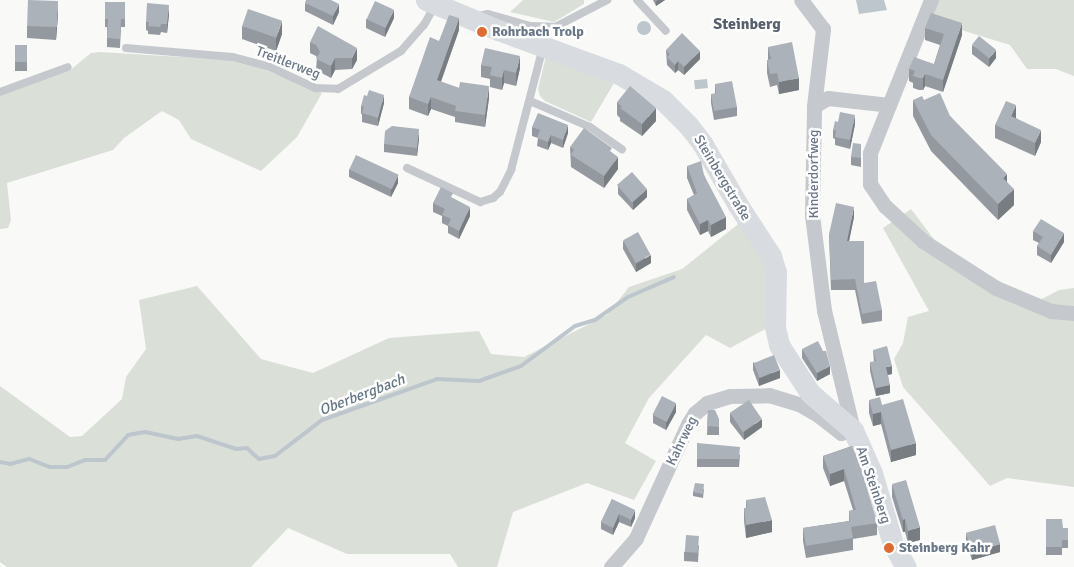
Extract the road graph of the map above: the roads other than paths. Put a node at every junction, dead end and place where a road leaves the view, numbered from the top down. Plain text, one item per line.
1 (607, 0) edge
2 (637, 0) edge
3 (801, 0) edge
4 (931, 0) edge
5 (431, 2) edge
6 (480, 23) junction
7 (666, 31) dead end
8 (543, 46) junction
9 (126, 48) dead end
10 (68, 67) dead end
11 (0, 92) edge
12 (530, 101) junction
13 (889, 105) junction
14 (814, 106) junction
15 (622, 148) dead end
16 (407, 168) dead end
17 (1074, 313) edge
18 (853, 430) junction
19 (611, 567) edge
20 (906, 567) edge

1 - 6 lane
2 - 7 lane
3 - 14 street, Kinderdorfweg
4 - 13 street
5 - 6 main road, Steinbergstraße
5 - 9 lane, Treitlerweg
6 - 8 main road, Steinbergstraße
8 - 12 lane
8 - 18 main road, Steinbergstraße
10 - 11 lane
12 - 15 lane
12 - 16 lane
13 - 14 street
13 - 17 street
14 - 18 street, Kinderdorfweg
18 - 19 street, Kahrweg
18 - 20 main road, Am Steinberg

